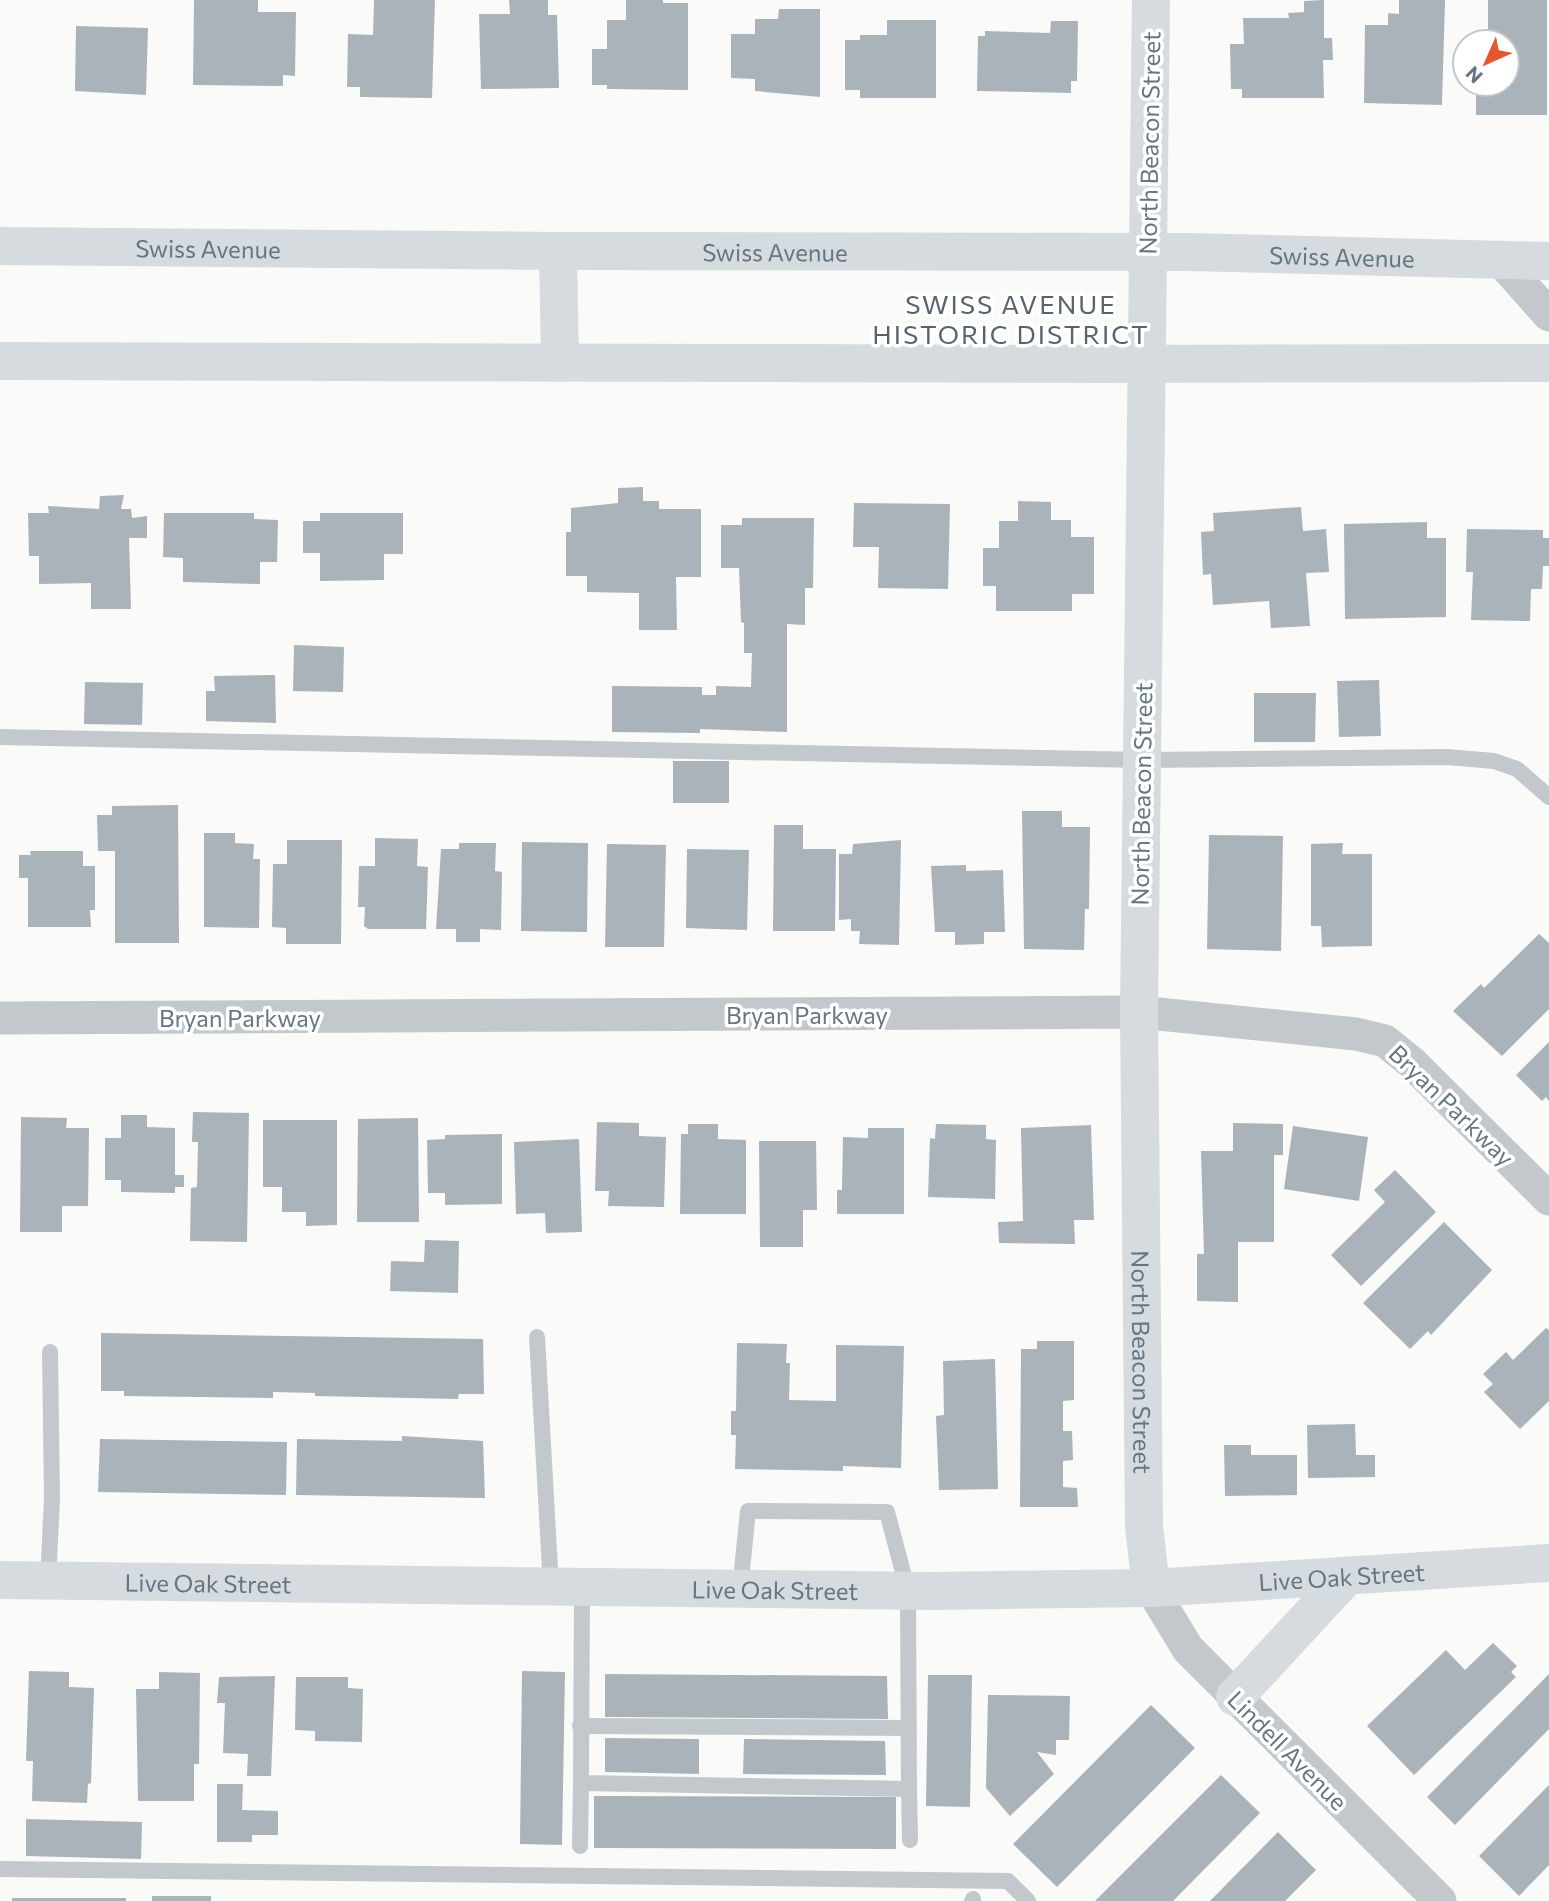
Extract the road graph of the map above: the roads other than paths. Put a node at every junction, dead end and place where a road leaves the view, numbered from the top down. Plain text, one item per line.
1 (1151, 0) edge
2 (0, 246) edge
3 (558, 251) junction
4 (1148, 253) junction
5 (1501, 261) junction
6 (1549, 261) edge
7 (1549, 315) edge
8 (0, 361) edge
9 (561, 363) junction
10 (1549, 363) edge
11 (1146, 364) junction
12 (0, 737) edge
13 (1142, 760) junction
14 (1549, 797) edge
15 (1139, 1012) junction
16 (0, 1018) edge
17 (1549, 1199) edge
18 (537, 1336) dead end
19 (50, 1352) dead end
20 (1549, 1563) edge
21 (1346, 1577) junction
22 (0, 1580) edge
23 (48, 1581) junction
24 (567, 1587) junction
25 (1151, 1588) junction
26 (740, 1589) junction
27 (908, 1591) junction
28 (1235, 1697) junction
29 (580, 1726) junction
30 (909, 1728) junction
31 (581, 1783) junction
32 (909, 1789) junction
33 (910, 1840) dead end
34 (580, 1846) dead end
35 (0, 1869) edge
36 (1028, 1901) edge
37 (1440, 1901) edge

1 - 4 street, North Beacon Street
2 - 3 street, Swiss Avenue
3 - 4 street, Swiss Avenue
3 - 9 street
4 - 5 street, Swiss Avenue
4 - 11 street, North Beacon Street
5 - 6 street, Swiss Avenue
5 - 7 street
8 - 9 street
9 - 11 street
10 - 11 street
11 - 13 street, North Beacon Street
12 - 13 lane
13 - 14 lane
13 - 15 street, North Beacon Street
15 - 16 street, Bryan Parkway
15 - 17 street, Bryan Parkway
15 - 25 street, North Beacon Street
18 - 24 lane
19 - 23 lane
20 - 21 street, Live Oak Street
21 - 25 street, Live Oak Street
21 - 28 street
22 - 23 street, Live Oak Street
23 - 24 street, Live Oak Street
24 - 26 street, Live Oak Street
24 - 29 lane
25 - 27 street, Live Oak Street
25 - 28 street, Lindell Avenue
26 - 27 street, Live Oak Street
26 - 27 lane
27 - 30 lane
28 - 37 street, Lindell Avenue
29 - 30 lane
29 - 31 lane
30 - 32 lane
31 - 32 lane
31 - 34 lane
32 - 33 lane
35 - 36 lane

